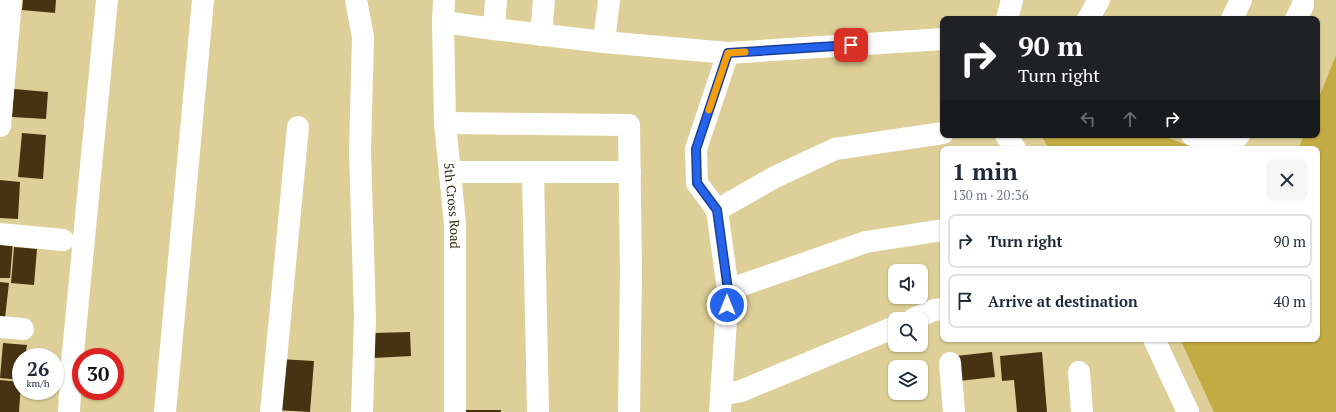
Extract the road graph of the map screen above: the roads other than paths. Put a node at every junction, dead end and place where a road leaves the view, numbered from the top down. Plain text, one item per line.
1 (11, 0) edge
2 (107, 0) edge
3 (203, 0) edge
4 (356, 0) edge
5 (444, 0) edge
6 (496, 0) edge
7 (544, 0) edge
8 (609, 0) edge
9 (1012, 0) edge
10 (1099, 0) edge
11 (1241, 0) edge
12 (1303, 0) edge
13 (1008, 16) edge
14 (1090, 16) edge
15 (1233, 16) edge
16 (1298, 16) edge
17 (443, 22) junction
18 (494, 29) junction
19 (540, 35) junction
20 (940, 39) edge
21 (604, 42) junction
22 (728, 53) junction
23 (445, 123) junction
24 (0, 126) edge
25 (298, 127) dead end
26 (940, 133) edge
27 (1200, 138) edge
28 (1235, 138) edge
29 (450, 172) junction
30 (533, 172) junction
31 (630, 172) junction
32 (717, 210) junction
33 (940, 230) edge
34 (0, 234) edge
35 (62, 240) dead end
36 (728, 290) junction
37 (940, 309) edge
38 (928, 313) edge
39 (0, 327) edge
40 (23, 329) dead end
41 (888, 330) edge
42 (1155, 342) edge
43 (950, 363) dead end
44 (1079, 372) dead end
45 (721, 403) edge
46 (69, 412) edge
47 (165, 412) edge
48 (272, 412) edge
49 (362, 412) edge
50 (455, 412) edge
51 (538, 412) edge
52 (629, 412) edge
53 (954, 412) edge
54 (1082, 412) edge
55 (1188, 412) edge

1 - 24 street
2 - 46 street
3 - 47 street
4 - 49 street
5 - 17 street, 5th Cross Road
6 - 18 street
7 - 19 street
8 - 21 street
9 - 13 street
10 - 14 street
11 - 15 street
12 - 16 street
17 - 18 street
17 - 23 street, 5th Cross Road
18 - 19 street
19 - 21 street
20 - 22 street
21 - 22 street
22 - 32 street
23 - 29 street, 5th Cross Road
23 - 31 street
25 - 48 street
26 - 32 street
27 - 28 street
29 - 30 street
29 - 50 street, 5th Cross Road
30 - 31 street
30 - 51 street
31 - 52 street
32 - 36 street
33 - 36 street
34 - 35 street
36 - 45 street
37 - 38 street
39 - 40 street
41 - 45 street
42 - 55 street
43 - 53 street
44 - 54 street

